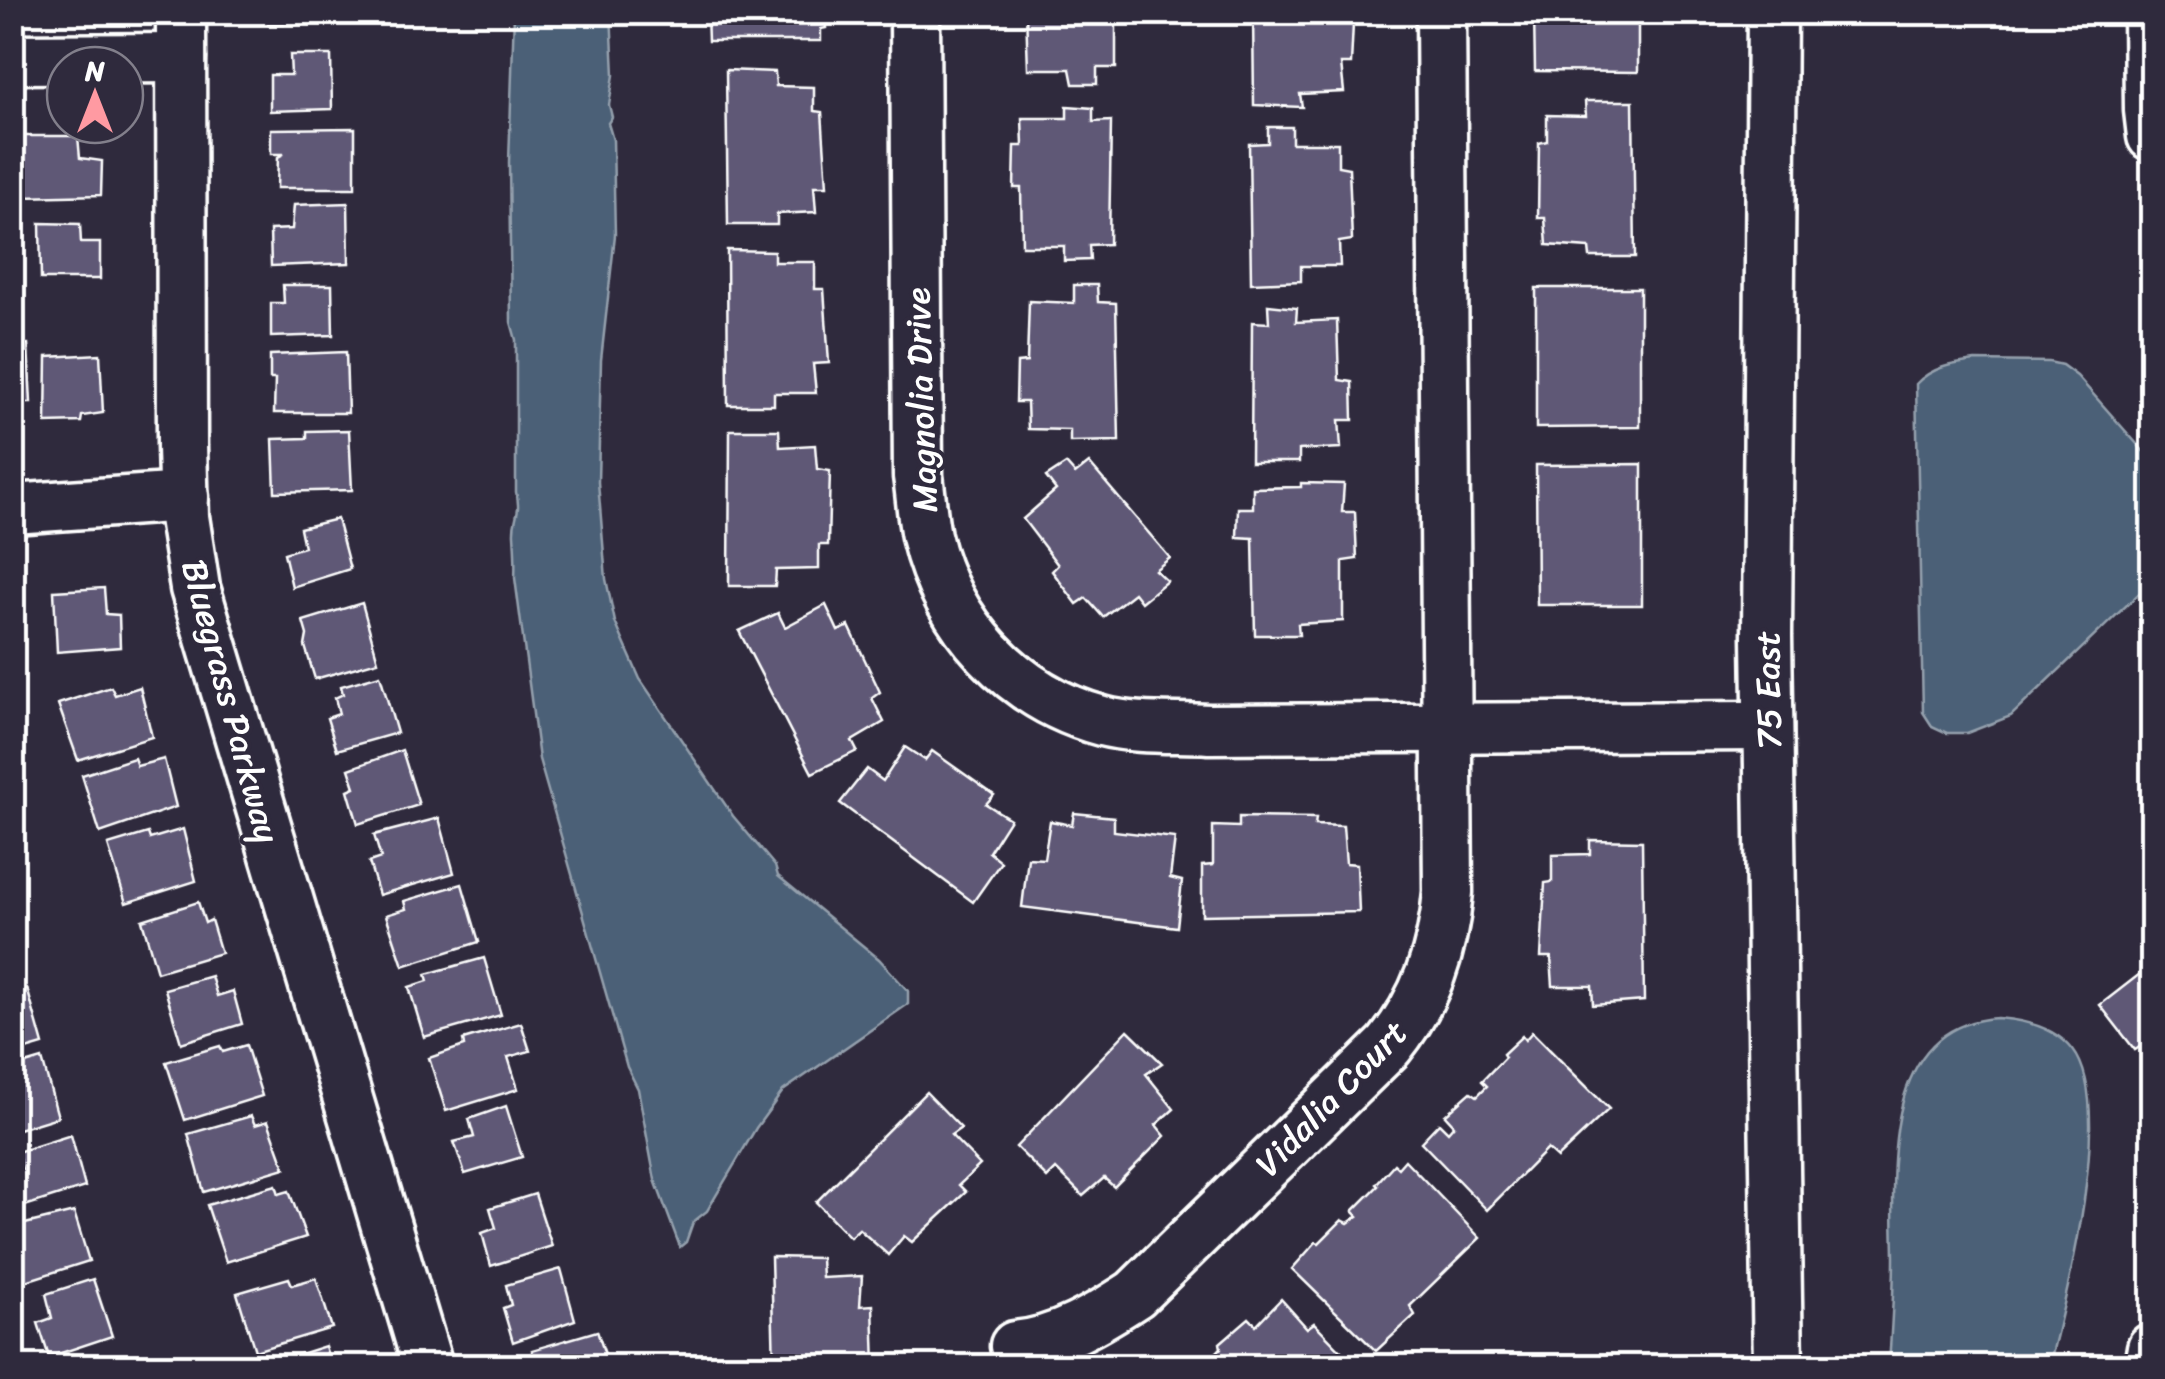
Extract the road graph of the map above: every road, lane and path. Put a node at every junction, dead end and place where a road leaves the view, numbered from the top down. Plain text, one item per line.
1 (915, 12) edge
2 (1440, 12) edge
3 (1772, 12) edge
4 (2150, 27) edge
5 (181, 35) edge
6 (12, 59) edge
7 (2152, 136) edge
8 (184, 498) junction
9 (12, 509) edge
10 (1768, 726) junction
11 (1446, 728) junction
12 (1015, 1346) dead end
13 (2152, 1348) edge
14 (428, 1366) edge
15 (1778, 1366) edge
16 (2149, 1366) edge

1 - 11 street, Magnolia Drive
2 - 11 street
3 - 10 street, 75 East
4 - 7 street
5 - 6 street
5 - 8 street, Bluegrass Parkway
8 - 9 street
8 - 14 street, Bluegrass Parkway
10 - 11 street, Magnolia Drive
10 - 15 street, 75 East
11 - 12 street, Vidalia Court
13 - 16 street

